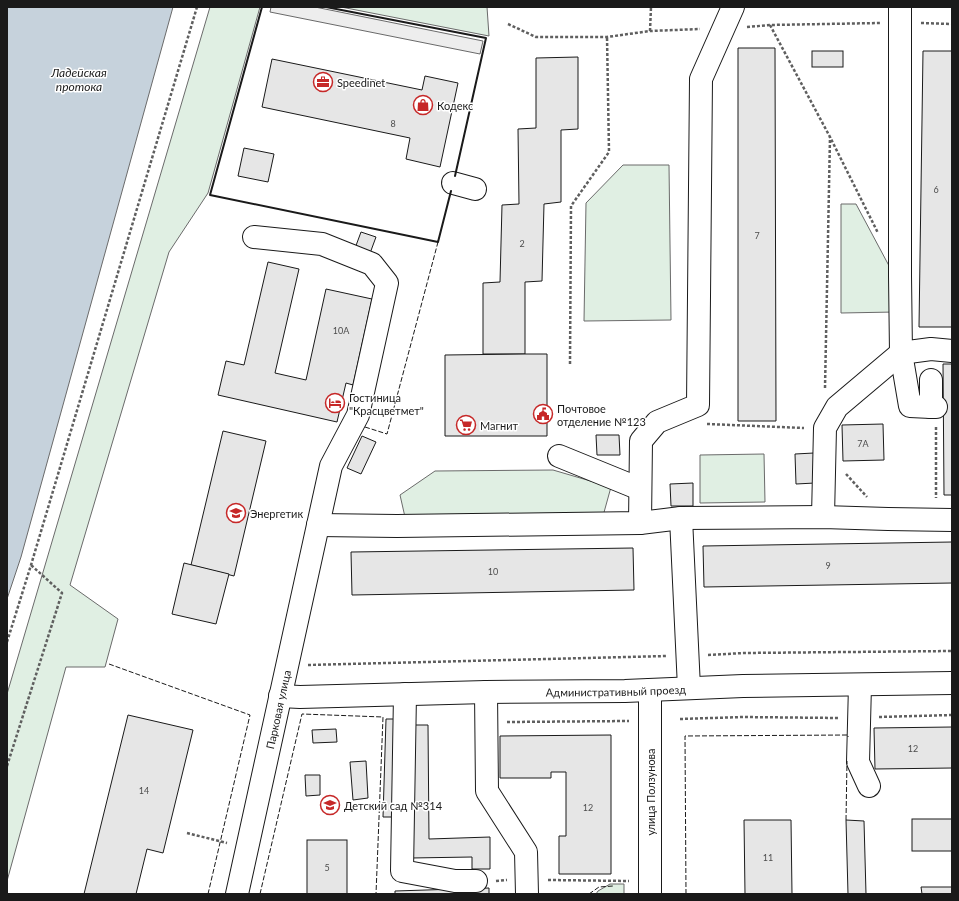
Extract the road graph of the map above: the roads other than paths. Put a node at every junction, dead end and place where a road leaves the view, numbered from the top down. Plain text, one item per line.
1 (733, 7) edge
2 (900, 7) edge
3 (453, 183) dead end
4 (475, 189) dead end
5 (254, 237) dead end
6 (952, 351) edge
7 (901, 354) junction
8 (931, 380) dead end
9 (559, 456) dead end
10 (640, 489) junction
11 (823, 517) junction
12 (680, 518) junction
13 (944, 519) edge
14 (640, 523) junction
15 (318, 525) junction
16 (952, 683) edge
17 (860, 685) junction
18 (689, 688) junction
19 (650, 690) junction
20 (486, 692) junction
21 (406, 694) junction
22 (280, 696) junction
23 (868, 786) dead end
24 (476, 881) dead end
25 (527, 887) edge
26 (237, 894) edge
27 (650, 894) edge

1 - 10 street
2 - 7 street
3 - 4 street
5 - 15 street, Парковая улица
6 - 7 street
7 - 8 street
7 - 11 street
9 - 10 street
10 - 14 street
11 - 12 street
11 - 13 street
12 - 14 street
12 - 18 street
14 - 15 street
15 - 22 street, Парковая улица
16 - 17 street, Административный проезд
17 - 18 street, Административный проезд
17 - 23 street
18 - 19 street, Административный проезд
19 - 20 street, Административный проезд
19 - 27 street, улица Ползунова
20 - 21 street, Административный проезд
20 - 25 street
21 - 22 street, Административный проезд
21 - 24 street
22 - 26 street, Парковая улица

